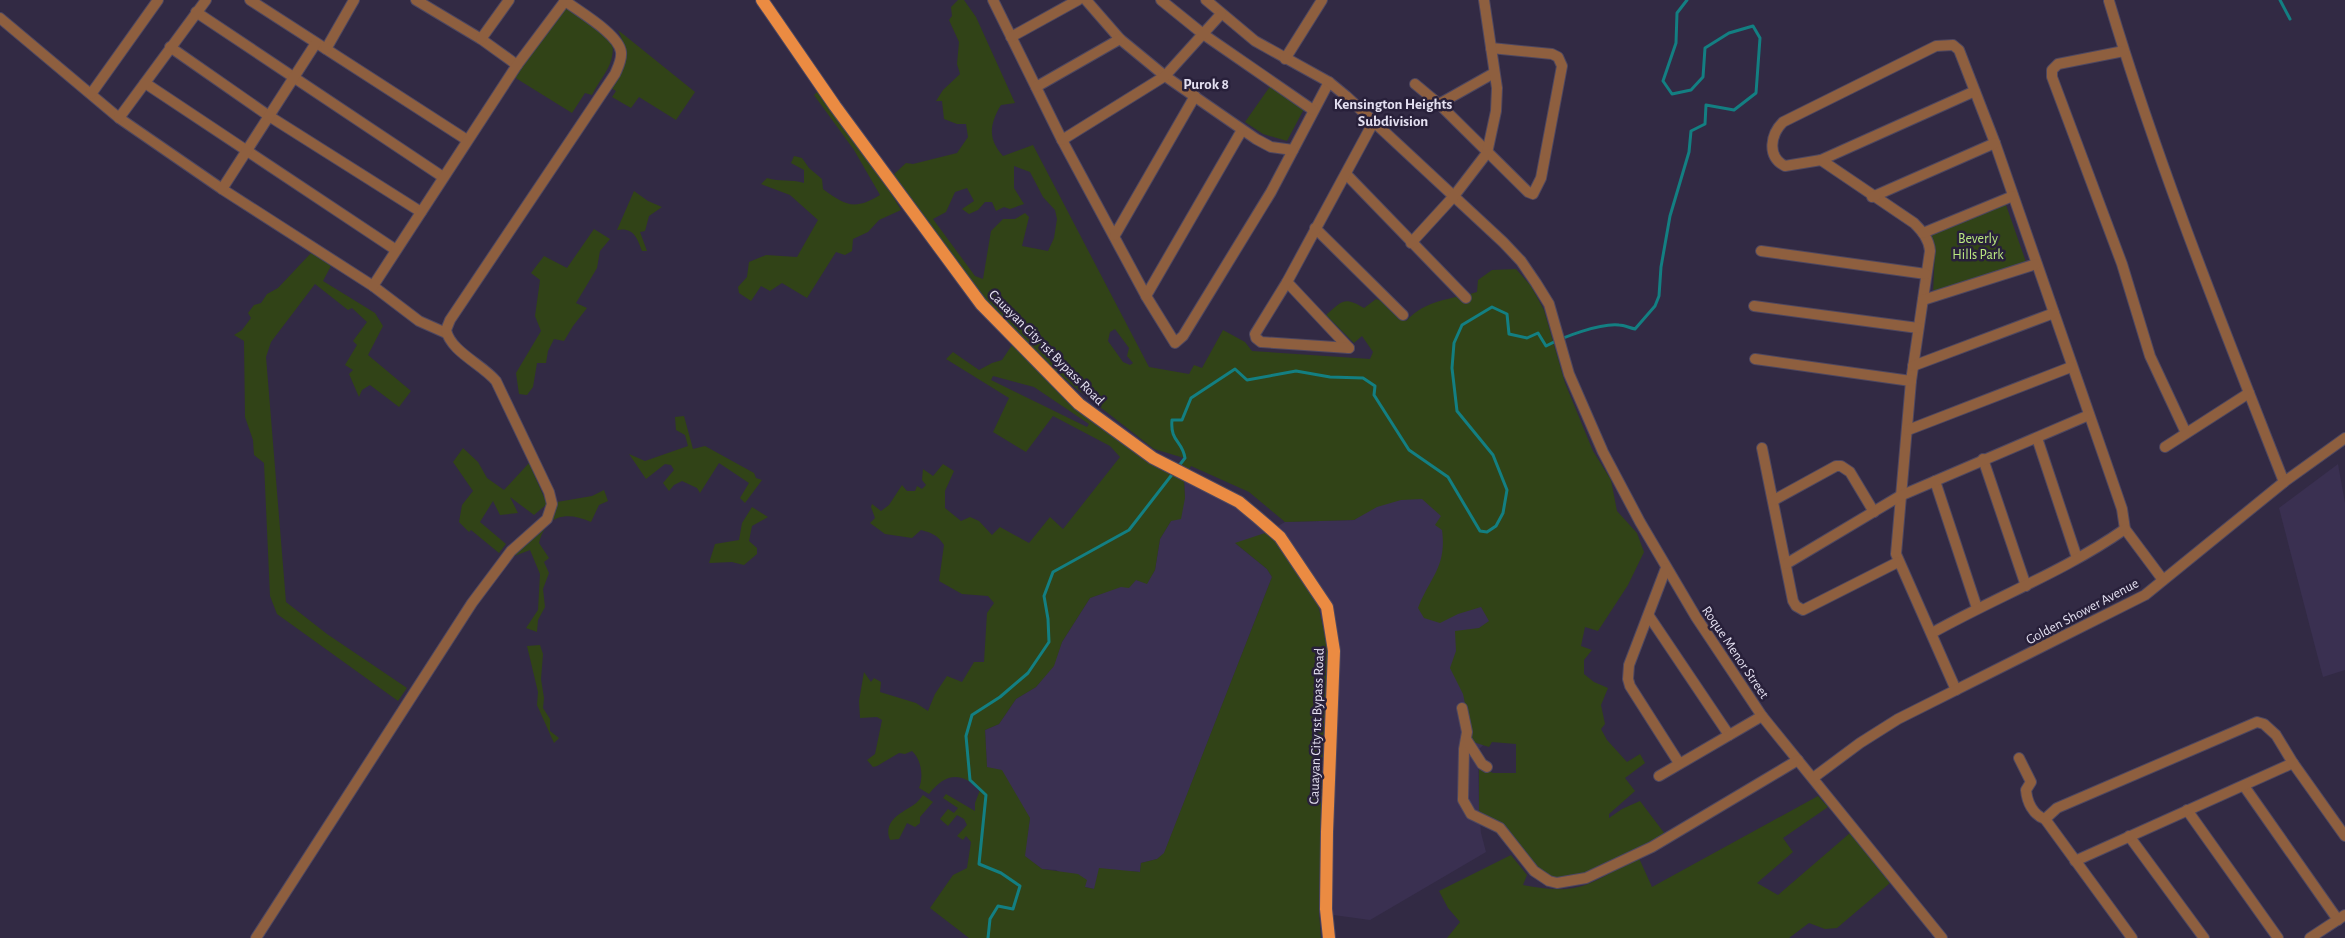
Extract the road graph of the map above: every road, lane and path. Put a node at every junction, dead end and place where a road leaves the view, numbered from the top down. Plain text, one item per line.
1 (158, 0) edge
2 (206, 0) edge
3 (251, 0) edge
4 (354, 0) edge
5 (416, 0) edge
6 (509, 0) edge
7 (564, 0) edge
8 (762, 0) edge
9 (993, 0) edge
10 (1078, 0) edge
11 (1086, 0) edge
12 (1161, 0) edge
13 (1206, 0) edge
14 (1484, 0) edge
15 (1319, 1) edge
16 (2109, 1) edge
17 (196, 12) junction
18 (1221, 14) junction
19 (0, 18) edge
20 (1203, 34) junction
21 (1011, 37) junction
22 (481, 40) junction
23 (1120, 40) junction
24 (316, 43) junction
25 (170, 47) junction
26 (1490, 48) junction
27 (326, 49) junction
28 (2124, 51) junction
29 (1285, 59) junction
30 (517, 65) junction
31 (1494, 74) junction
32 (1165, 76) junction
33 (294, 77) junction
34 (1328, 82) junction
35 (145, 83) junction
36 (1415, 84) dead end
37 (1036, 87) junction
38 (1975, 91) junction
39 (91, 94) junction
40 (1194, 96) junction
41 (1440, 104) junction
42 (1313, 110) junction
43 (269, 116) junction
44 (120, 118) junction
45 (1374, 121) junction
46 (1242, 130) junction
47 (467, 140) junction
48 (1062, 140) junction
49 (1995, 143) junction
50 (1293, 150) junction
51 (246, 152) junction
52 (1487, 153) junction
53 (1821, 160) junction
54 (1346, 174) junction
55 (443, 177) junction
56 (222, 189) junction
57 (1454, 196) junction
58 (2013, 196) junction
59 (1872, 197) junction
60 (421, 212) junction
61 (1315, 228) junction
62 (1923, 233) junction
63 (1115, 235) junction
64 (1411, 243) junction
65 (396, 250) junction
66 (1761, 251) dead end
67 (2036, 264) junction
68 (1926, 274) junction
69 (1287, 282) junction
70 (373, 286) junction
71 (1146, 296) junction
72 (1466, 298) dead end
73 (1923, 300) junction
74 (1754, 306) dead end
75 (2054, 313) junction
76 (1403, 314) dead end
77 (1918, 328) junction
78 (446, 333) junction
79 (1755, 360) dead end
80 (1913, 366) junction
81 (2071, 367) junction
82 (1911, 381) junction
83 (2249, 393) junction
84 (2089, 415) junction
85 (1908, 430) junction
86 (2186, 433) junction
87 (2037, 438) junction
88 (2345, 438) edge
89 (2165, 447) dead end
90 (1762, 448) dead end
91 (1983, 459) junction
92 (1935, 481) junction
93 (2284, 482) junction
94 (1900, 496) junction
95 (1774, 500) junction
96 (1874, 512) junction
97 (2126, 529) junction
98 (2077, 558) junction
99 (1898, 562) junction
100 (1786, 564) junction
101 (1666, 568) junction
102 (2163, 580) junction
103 (2026, 586) junction
104 (1977, 608) junction
105 (1649, 616) junction
106 (1932, 633) junction
107 (1956, 690) junction
108 (1462, 708) dead end
109 (1762, 716) junction
110 (1729, 735) junction
111 (1466, 739) junction
112 (2019, 758) dead end
113 (1798, 760) junction
114 (1679, 763) junction
115 (2293, 763) junction
116 (1487, 767) dead end
117 (1659, 776) dead end
118 (1813, 778) junction
119 (2244, 786) junction
120 (2187, 810) junction
121 (2045, 819) junction
122 (2129, 836) junction
123 (2345, 836) edge
124 (2076, 861) junction
125 (2342, 918) edge
126 (256, 938) edge
127 (1329, 938) edge
128 (1942, 938) edge
129 (2132, 938) edge
130 (2204, 938) edge
131 (2278, 938) edge
132 (2310, 938) edge

1 - 39 street
2 - 17 street
3 - 24 street
4 - 27 street
5 - 22 street
6 - 22 street
7 - 30 street
7 - 78 street
8 - 127 main road, Cauayan City 1st Bypass Road
9 - 21 street
10 - 21 street
11 - 23 street
12 - 20 street
13 - 18 street, Roque Menor Street
14 - 26 street
15 - 29 street
16 - 28 street
17 - 25 street
17 - 33 street
18 - 20 street
18 - 29 street, Roque Menor Street
19 - 39 street
20 - 32 street
20 - 42 street
21 - 37 street
22 - 30 street
23 - 32 street
23 - 37 street
24 - 27 street
24 - 33 street
25 - 35 street
25 - 43 street
26 - 31 street
26 - 52 street
27 - 47 street
28 - 83 street
28 - 86 street
29 - 34 street, Roque Menor Street
30 - 47 street
31 - 41 street
31 - 52 street
32 - 40 street
32 - 48 street
33 - 43 street
33 - 55 street
34 - 42 street
34 - 45 street, Roque Menor Street
35 - 44 street
35 - 51 street
36 - 41 street
37 - 48 street
38 - 49 street
38 - 53 street
38 - 53 street
39 - 44 street
40 - 46 street
40 - 63 street
41 - 52 street
42 - 50 street
43 - 51 street
43 - 60 street
44 - 56 street
45 - 54 street
45 - 57 street, Roque Menor Street
46 - 50 street
46 - 71 street
47 - 55 street
48 - 63 street
49 - 58 street
49 - 59 street
50 - 71 street
51 - 56 street
51 - 65 street
52 - 57 street
53 - 59 street
54 - 61 street
54 - 64 street
55 - 60 street
56 - 70 street
57 - 64 street
57 - 101 street, Roque Menor Street
58 - 62 street
58 - 67 street
59 - 62 street
60 - 65 street
61 - 69 street
61 - 76 street
62 - 68 street
63 - 71 street
64 - 72 street
65 - 70 street
66 - 68 street
67 - 73 street
67 - 75 street
68 - 73 street
69 - 69 street
70 - 78 street
73 - 77 street
74 - 77 street
75 - 80 street
75 - 81 street
77 - 80 street
78 - 126 street
79 - 82 street
80 - 82 street
81 - 84 street
81 - 85 street
82 - 85 street
83 - 86 street
83 - 93 street
84 - 87 street
84 - 97 street
85 - 94 street
86 - 89 street
87 - 91 street
87 - 98 street
88 - 93 street, Golden Shower Avenue
90 - 95 street
91 - 92 street
91 - 103 street
92 - 94 street
92 - 104 street
93 - 102 street, Golden Shower Avenue
94 - 96 street
94 - 99 street
95 - 96 street
95 - 100 street
96 - 100 street
97 - 98 street
97 - 102 street
98 - 103 street
99 - 100 street
99 - 106 street
101 - 105 street
101 - 109 street, Roque Menor Street
102 - 107 street, Golden Shower Avenue
103 - 104 street
104 - 106 street
105 - 110 street
105 - 114 street
106 - 107 street
107 - 118 street, Golden Shower Avenue
108 - 111 street
109 - 110 street
109 - 113 street, Roque Menor Street
110 - 114 street
111 - 113 street
111 - 116 street
112 - 121 street
113 - 118 street, Roque Menor Street
114 - 117 street
115 - 119 street
115 - 121 street
115 - 123 street
118 - 128 street, Roque Menor Street
119 - 120 street
119 - 125 street
120 - 122 street
120 - 131 street
121 - 124 street
122 - 124 street
122 - 130 street
124 - 129 street
125 - 132 street

